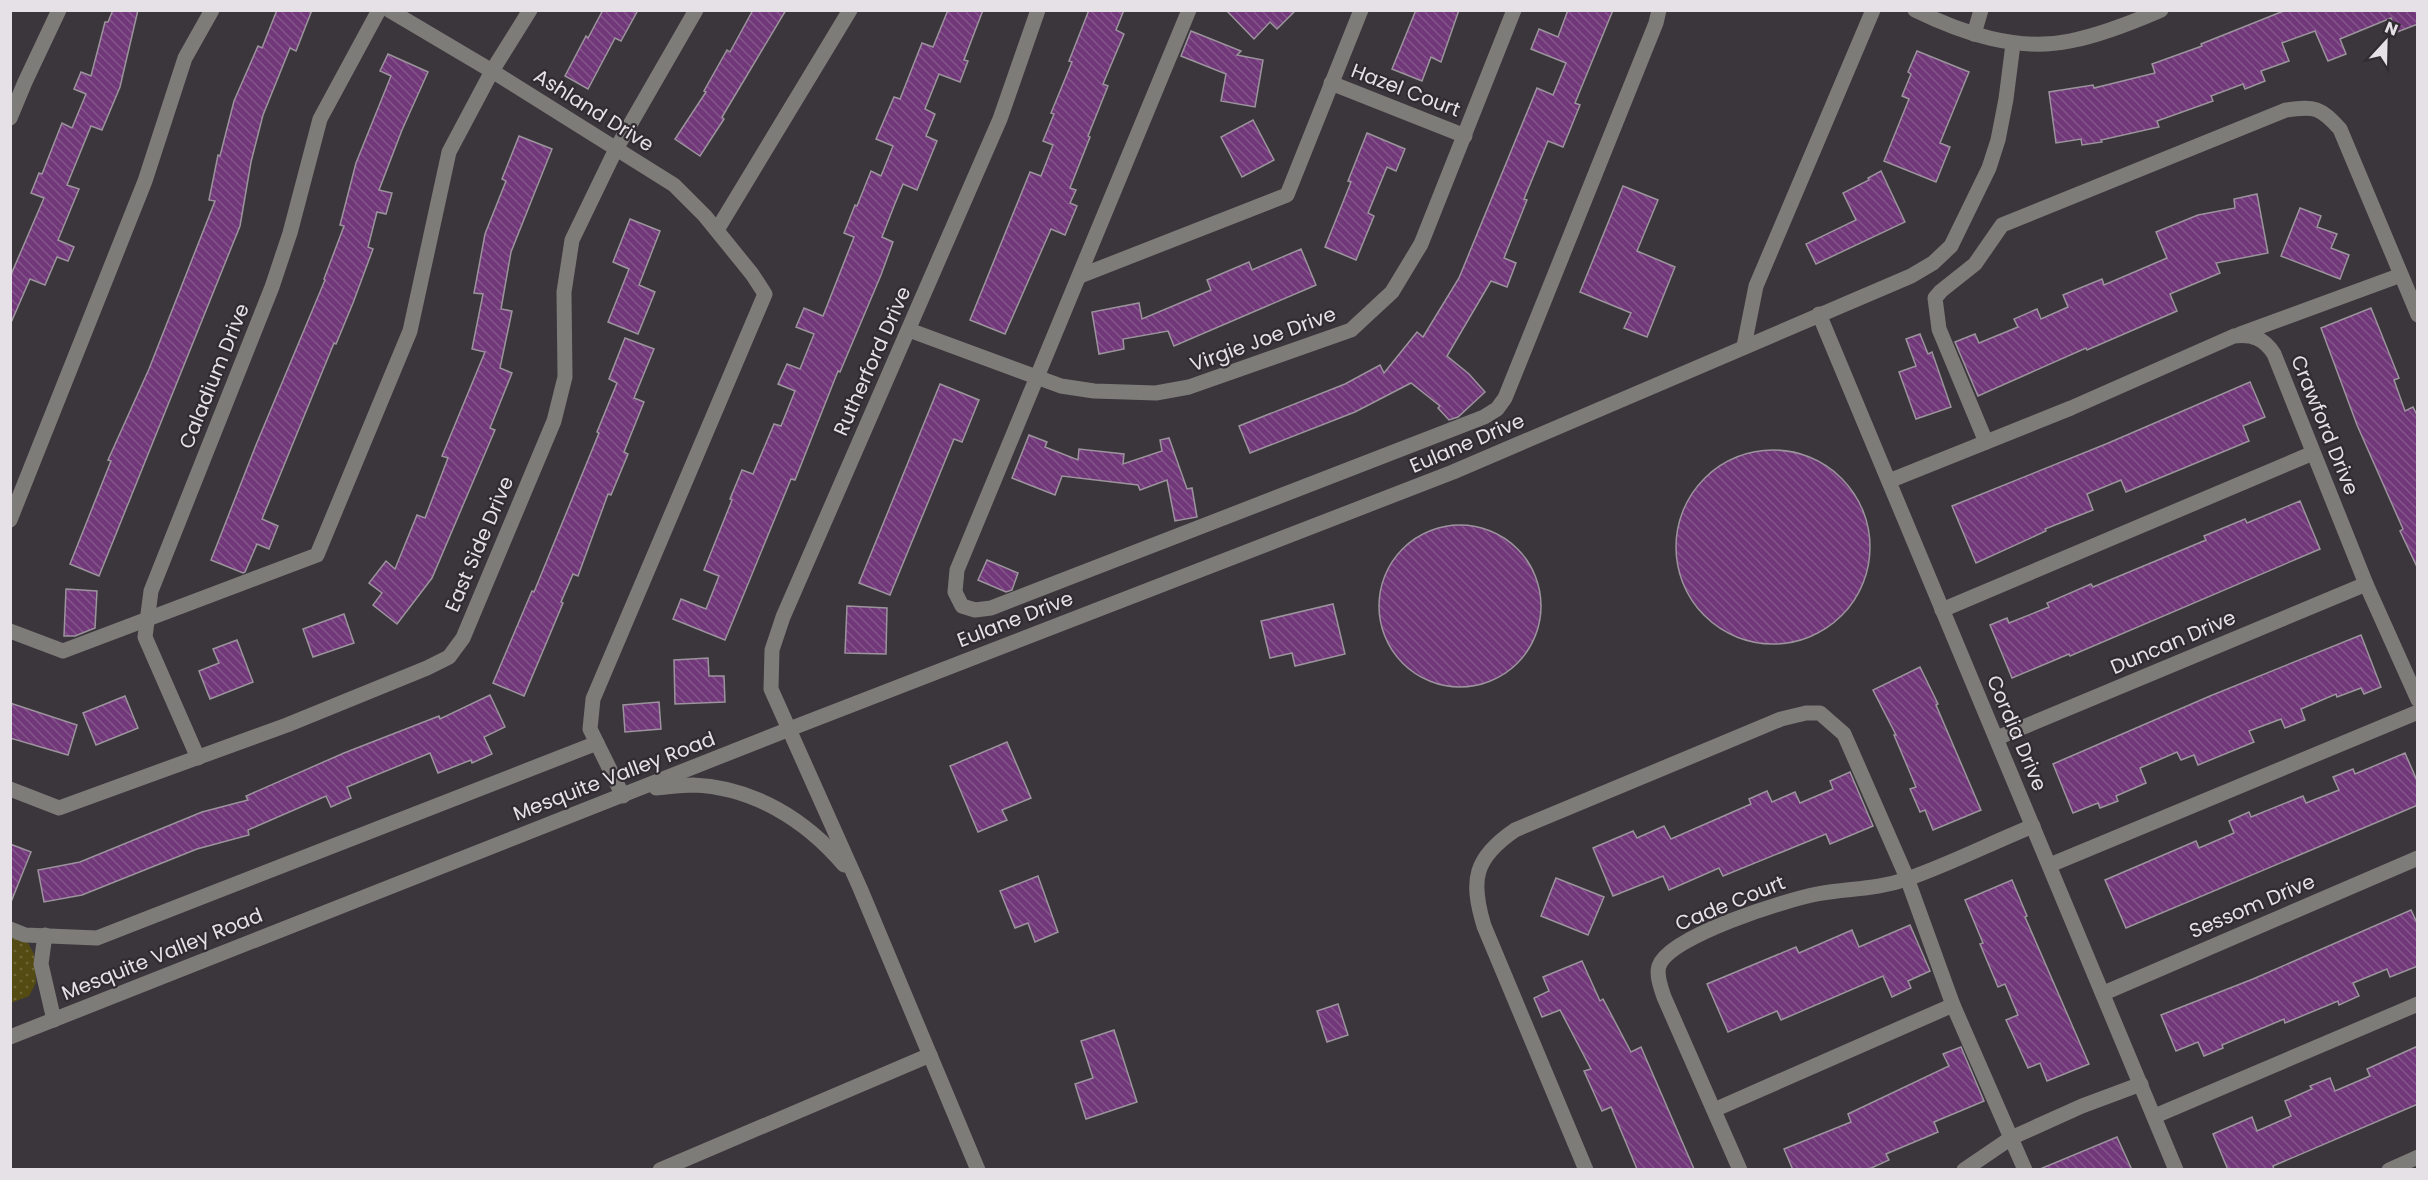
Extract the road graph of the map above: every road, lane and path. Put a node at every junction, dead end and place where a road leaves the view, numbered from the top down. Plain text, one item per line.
1 (59, 10) edge
2 (212, 10) edge
3 (379, 10) edge
4 (389, 10) edge
5 (530, 10) edge
6 (696, 10) edge
7 (850, 10) edge
8 (1038, 10) edge
9 (1189, 10) edge
10 (1361, 10) edge
11 (1514, 10) edge
12 (1659, 10) edge
13 (1873, 10) edge
14 (1915, 10) edge
15 (1981, 10) edge
16 (2161, 10) edge
17 (1974, 34) junction
18 (2013, 44) junction
19 (492, 71) junction
20 (1331, 83) junction
21 (10, 118) edge
22 (1465, 136) junction
23 (616, 149) junction
24 (717, 230) junction
25 (2401, 275) junction
26 (1080, 276) junction
27 (1819, 314) junction
28 (2418, 315) edge
29 (909, 330) junction
30 (2234, 336) junction
31 (1744, 346) junction
32 (1038, 377) junction
33 (1986, 442) junction
34 (2313, 453) junction
35 (1889, 481) junction
36 (10, 520) edge
37 (2366, 584) junction
38 (1942, 610) junction
39 (147, 618) junction
40 (10, 631) edge
41 (2418, 700) edge
42 (2418, 712) edge
43 (787, 730) junction
44 (1997, 738) junction
45 (597, 743) junction
46 (198, 758) junction
47 (10, 789) edge
48 (641, 789) junction
49 (623, 796) junction
50 (2033, 825) junction
51 (2418, 858) edge
52 (2050, 865) junction
53 (856, 879) junction
54 (1907, 879) junction
55 (10, 929) edge
56 (45, 935) junction
57 (2104, 993) junction
58 (2418, 1004) edge
59 (1953, 1005) junction
60 (54, 1020) junction
61 (10, 1037) edge
62 (930, 1055) junction
63 (2141, 1084) junction
64 (1714, 1110) junction
65 (2155, 1116) junction
66 (2011, 1138) junction
67 (2418, 1157) edge
68 (660, 1170) edge
69 (978, 1170) edge
70 (1586, 1170) edge
71 (1740, 1170) edge
72 (1964, 1170) edge
73 (2025, 1170) edge
74 (2176, 1170) edge
75 (2388, 1170) edge

1 - 21 street
2 - 36 street
3 - 39 street, Caladium Drive
4 - 19 street, Ashland Drive
5 - 19 street
6 - 23 street, East Side Drive
7 - 24 street
8 - 29 street, Rutherford Drive
9 - 26 street
10 - 20 street
11 - 22 street, Virgie Joe Drive
12 - 32 street
13 - 31 street
14 - 17 street
15 - 17 street
16 - 18 street
17 - 18 street
18 - 27 street, Eulane Drive
19 - 23 street, Ashland Drive
19 - 39 street
20 - 22 street, Hazel Court
20 - 26 street
22 - 32 street, Virgie Joe Drive
23 - 24 street, Ashland Drive
23 - 46 street, East Side Drive
24 - 45 street, Ashland Drive
25 - 28 street
25 - 30 street
25 - 33 street
26 - 32 street
27 - 31 street, Eulane Drive
27 - 35 street, Cordia Drive
29 - 32 street, Virgie Joe Drive
29 - 43 street, Rutherford Drive
30 - 33 street
30 - 34 street, Crawford Drive
31 - 43 street, Eulane Drive
33 - 35 street
34 - 37 street, Crawford Drive
34 - 38 street
35 - 38 street, Cordia Drive
37 - 41 street, Crawford Drive
37 - 44 street, Duncan Drive
38 - 44 street, Cordia Drive
39 - 40 street
39 - 46 street, Caladium Drive
42 - 52 street
43 - 48 street, Mesquite Valley Road
43 - 53 street
44 - 50 street, Cordia Drive
45 - 49 street
45 - 56 street
46 - 47 street, East Side Drive
48 - 49 street, Mesquite Valley Road
48 - 53 street
49 - 60 street, Mesquite Valley Road
50 - 52 street, Cordia Drive
50 - 54 street, Cade Court
51 - 57 street, Sessom Drive
52 - 57 street, Cordia Drive
53 - 62 street
54 - 59 street
54 - 64 street, Cade Court
54 - 70 street
55 - 56 street
56 - 60 street
57 - 63 street, Cordia Drive
58 - 65 street
59 - 64 street
59 - 66 street
60 - 61 street, Mesquite Valley Road
62 - 68 street
62 - 69 street
63 - 65 street, Cordia Drive
63 - 66 street
64 - 71 street, Cade Court
65 - 74 street, Cordia Drive
66 - 72 street
66 - 73 street
67 - 75 street

